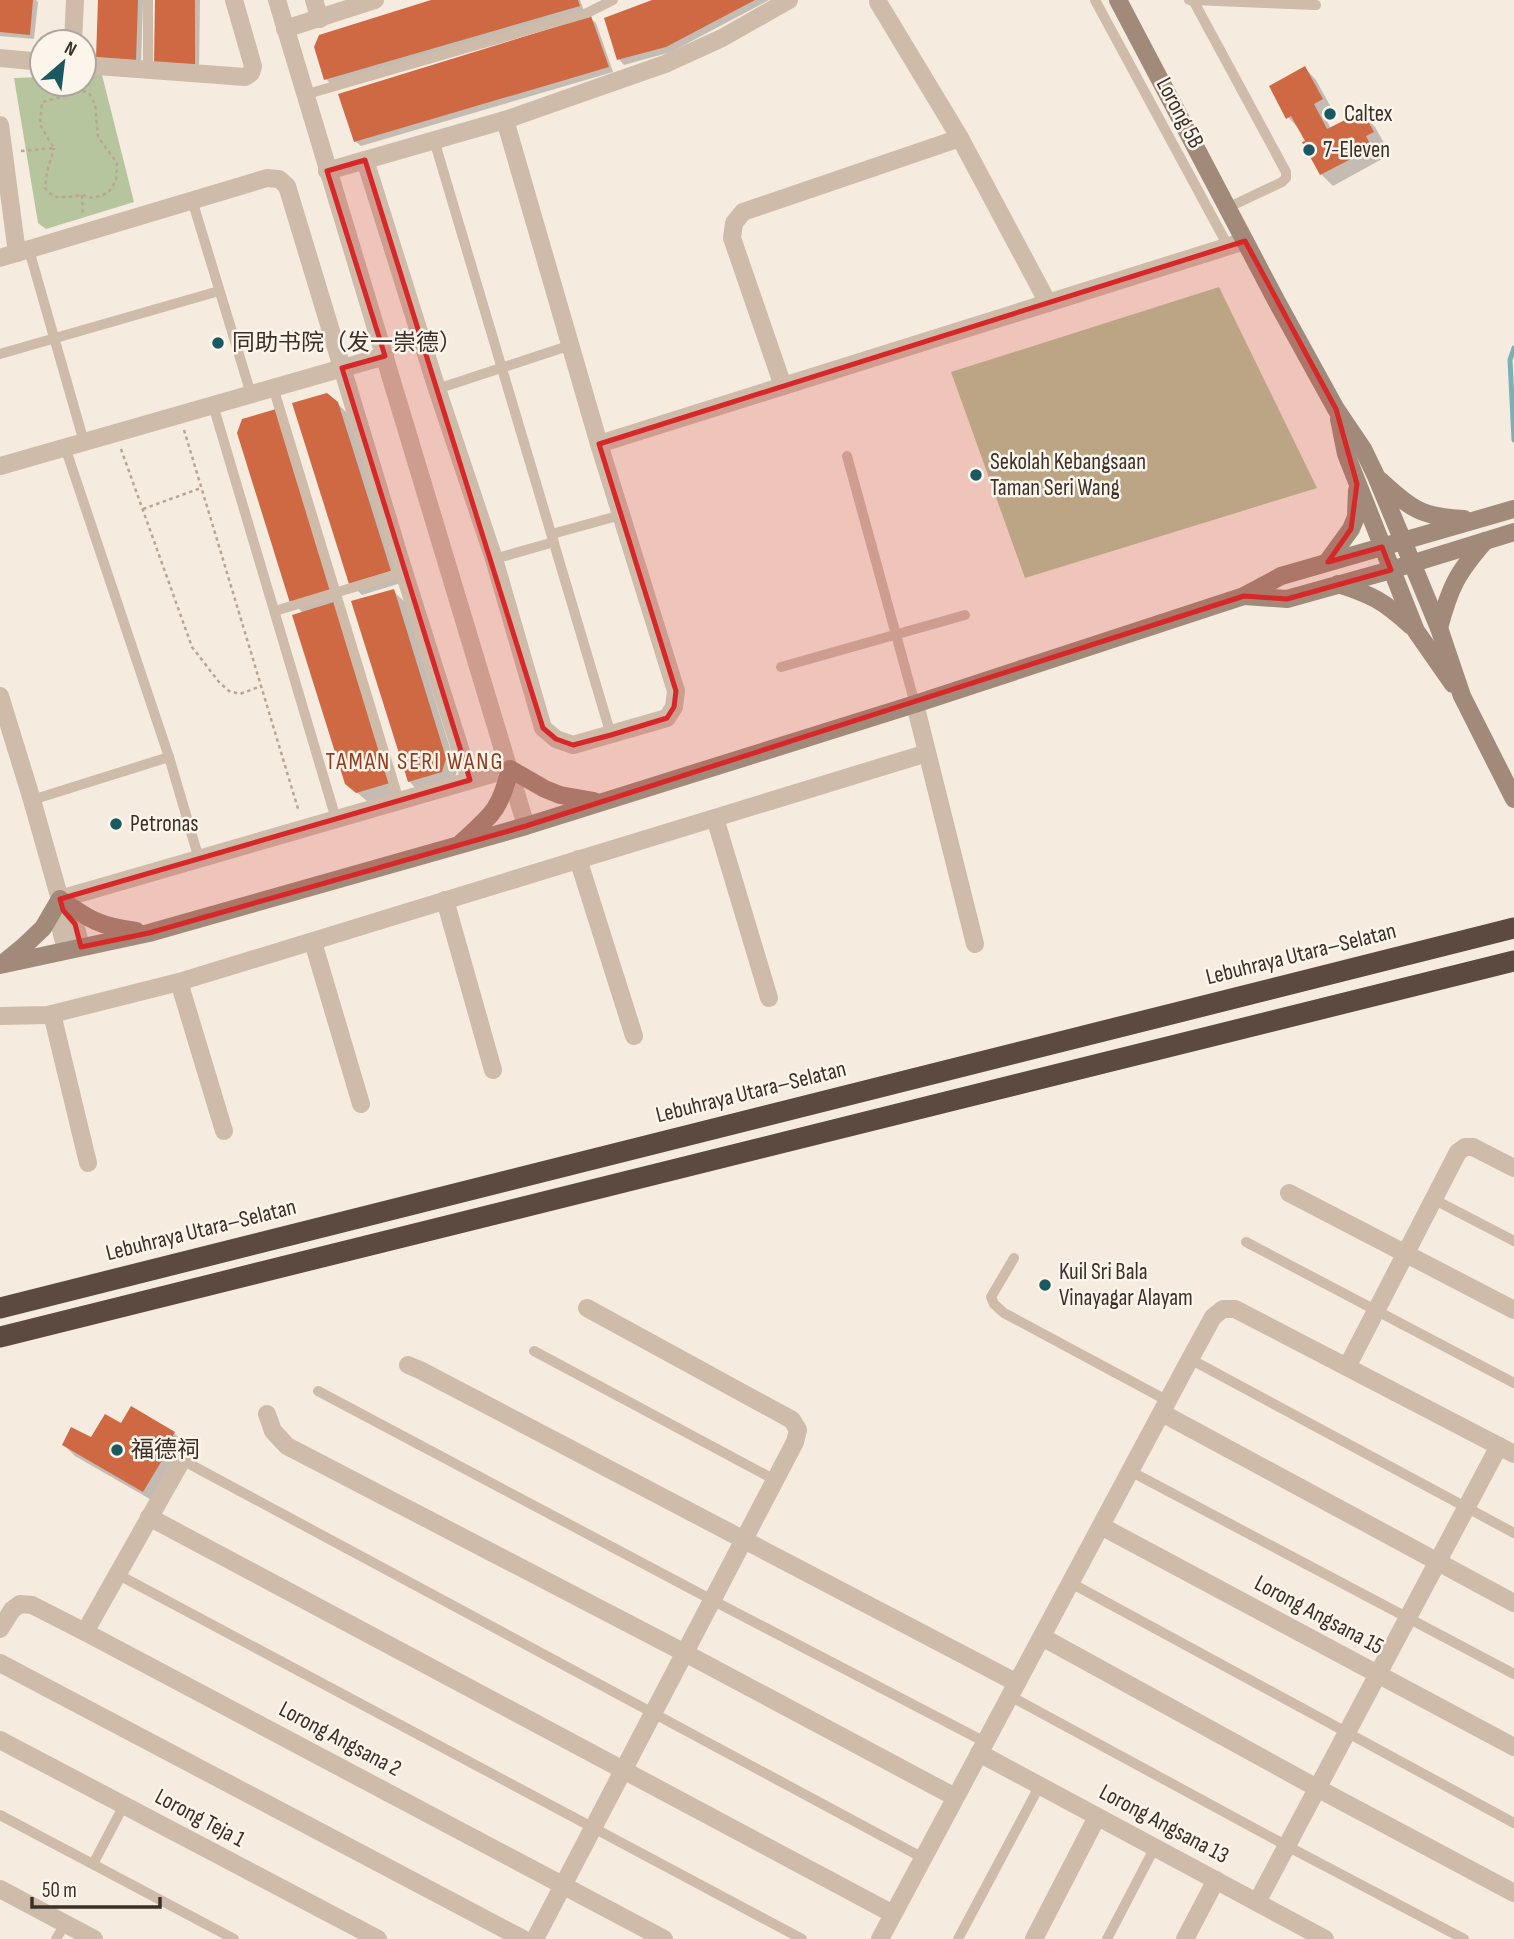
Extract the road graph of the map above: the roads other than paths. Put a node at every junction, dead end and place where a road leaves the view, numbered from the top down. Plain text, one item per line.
1 (75, 0) edge
2 (148, 0) edge
3 (234, 0) edge
4 (277, 0) edge
5 (314, 0) edge
6 (375, 0) edge
7 (584, 0) edge
8 (613, 0) edge
9 (789, 0) edge
10 (1095, 0) edge
11 (1118, 0) edge
12 (1191, 0) edge
13 (878, 2) dead end
14 (1316, 5) dead end
15 (587, 13) junction
16 (320, 19) junction
17 (74, 28) edge
18 (285, 29) junction
19 (0, 58) edge
20 (28, 61) edge
21 (98, 66) edge
22 (148, 70) junction
23 (304, 95) junction
24 (505, 120) junction
25 (0, 125) edge
26 (960, 138) junction
27 (434, 140) junction
28 (365, 160) junction
29 (327, 171) junction
30 (192, 200) junction
31 (1227, 208) junction
32 (1237, 244) junction
33 (15, 254) edge
34 (219, 291) junction
35 (1048, 303) junction
36 (55, 338) junction
37 (570, 345) junction
38 (0, 354) edge
39 (385, 356) junction
40 (342, 368) junction
41 (502, 369) junction
42 (783, 386) junction
43 (273, 387) junction
44 (437, 389) junction
45 (251, 394) junction
46 (213, 405) junction
47 (1336, 409) junction
48 (84, 442) junction
49 (599, 444) junction
50 (65, 447) junction
51 (847, 456) dead end
52 (0, 466) edge
53 (1376, 476) junction
54 (1357, 484) junction
55 (1514, 509) edge
56 (621, 515) junction
57 (1477, 520) junction
58 (1514, 532) edge
59 (553, 538) junction
60 (1403, 540) junction
61 (1485, 541) junction
62 (1382, 547) junction
63 (494, 559) junction
64 (1327, 562) junction
65 (1413, 562) junction
66 (1391, 570) junction
67 (404, 572) junction
68 (1338, 584) junction
69 (337, 592) junction
70 (1244, 596) junction
71 (275, 611) junction
72 (965, 615) dead end
73 (1439, 628) junction
74 (1416, 631) junction
75 (896, 635) junction
76 (781, 667) dead end
77 (0, 696) edge
78 (1462, 696) junction
79 (915, 704) junction
80 (611, 735) junction
81 (927, 753) junction
82 (169, 757) junction
83 (510, 769) junction
84 (470, 780) junction
85 (1514, 799) edge
86 (32, 800) junction
87 (399, 801) junction
88 (598, 802) junction
89 (715, 818) junction
90 (336, 819) junction
91 (526, 825) junction
92 (458, 845) junction
93 (199, 859) junction
94 (578, 859) junction
95 (445, 900) junction
96 (62, 904) junction
97 (1514, 928) edge
98 (149, 933) junction
99 (313, 942) junction
100 (975, 944) dead end
101 (73, 949) junction
102 (1514, 961) edge
103 (0, 965) edge
104 (179, 982) junction
105 (769, 999) dead end
106 (52, 1014) junction
107 (0, 1016) edge
108 (634, 1036) dead end
109 (493, 1070) dead end
110 (361, 1104) dead end
111 (224, 1131) dead end
112 (88, 1163) dead end
113 (1514, 1168) edge
114 (1289, 1194) dead end
115 (1433, 1199) junction
116 (1514, 1241) edge
117 (1246, 1242) dead end
118 (1405, 1254) junction
119 (1014, 1258) dead end
120 (0, 1308) edge
121 (587, 1308) dead end
122 (1514, 1310) edge
123 (1376, 1311) junction
124 (0, 1337) edge
125 (534, 1351) dead end
126 (1190, 1359) junction
127 (408, 1365) dead end
128 (1347, 1367) junction
129 (1514, 1383) edge
130 (318, 1391) dead end
131 (1165, 1407) junction
132 (267, 1414) dead end
133 (1507, 1450) edge
134 (181, 1460) joint
135 (1130, 1471) junction
136 (775, 1480) junction
137 (1467, 1508) junction
138 (149, 1517) junction
139 (1101, 1526) junction
140 (1514, 1533) edge
141 (744, 1539) junction
142 (1437, 1562) junction
143 (117, 1574) junction
144 (1071, 1583) junction
145 (712, 1600) junction
146 (1514, 1603) edge
147 (1408, 1618) junction
148 (0, 1629) edge
149 (85, 1632) junction
150 (1042, 1637) junction
151 (685, 1653) junction
152 (0, 1664) edge
153 (1378, 1674) junction
154 (1514, 1674) edge
155 (1013, 1690) junction
156 (653, 1713) junction
157 (1347, 1733) junction
158 (0, 1740) edge
159 (982, 1747) junction
160 (1514, 1747) edge
161 (623, 1770) junction
162 (1040, 1785) junction
163 (1317, 1788) junction
164 (956, 1797) junction
165 (124, 1805) junction
166 (0, 1815) edge
167 (1097, 1816) junction
168 (1514, 1823) edge
169 (593, 1827) junction
170 (1287, 1846) junction
171 (1155, 1847) junction
172 (923, 1858) junction
173 (93, 1864) junction
174 (1216, 1880) junction
175 (563, 1885) junction
176 (0, 1889) edge
177 (1514, 1893) edge
178 (1256, 1902) junction
179 (893, 1914) junction
180 (61, 1931) edge
181 (94, 1939) edge
182 (234, 1939) edge
183 (378, 1939) edge
184 (523, 1939) edge
185 (536, 1939) edge
186 (664, 1939) edge
187 (802, 1939) edge
188 (880, 1939) edge
189 (958, 1939) edge
190 (1034, 1939) edge
191 (1107, 1939) edge
192 (1185, 1939) edge
193 (1325, 1939) edge
194 (1464, 1939) edge

1 - 17 street
2 - 22 lane
3 - 22 street
4 - 18 street
5 - 16 street
6 - 16 street
7 - 15 lane
8 - 15 lane
9 - 24 street
10 - 32 lane, Lorong 5B
11 - 31 main road
12 - 14 lane
12 - 31 lane
13 - 26 street
15 - 23 lane
16 - 18 street
18 - 23 street
19 - 20 street
21 - 22 street
23 - 29 street
24 - 27 street
24 - 37 street
25 - 33 street
26 - 35 street
26 - 42 street
27 - 28 street
27 - 41 lane
28 - 29 street
28 - 44 street
29 - 39 street
30 - 33 street
30 - 34 lane
30 - 40 street
31 - 32 main road
32 - 35 street
32 - 47 main road
33 - 36 lane
34 - 36 lane
34 - 45 lane
35 - 42 street
36 - 38 lane
36 - 48 lane
37 - 41 lane
37 - 49 street
39 - 40 street
39 - 83 street
40 - 43 street
40 - 67 street
41 - 44 lane
41 - 59 lane
42 - 49 street
43 - 45 street
43 - 69 lane
44 - 63 street
45 - 46 street
46 - 48 street
46 - 71 lane
47 - 53 main road
47 - 54 main road
48 - 50 street
49 - 56 street
50 - 52 street
50 - 82 lane
51 - 75 lane
53 - 57 main road
53 - 60 main road
54 - 62 main road
54 - 64 main road
55 - 57 main road
56 - 59 lane
56 - 80 street
57 - 60 main road
58 - 61 main road
59 - 63 lane
59 - 80 lane
60 - 62 main road
60 - 65 main road
61 - 65 main road
61 - 73 main road
62 - 64 main road
62 - 66 main road
63 - 80 street
64 - 70 main road
65 - 66 main road
65 - 73 main road
66 - 68 main road
66 - 74 main road
67 - 69 lane
67 - 84 street
68 - 70 main road
68 - 74 main road
69 - 71 lane
69 - 87 lane
70 - 79 main road
71 - 90 lane
72 - 75 lane
73 - 78 main road
74 - 78 main road
75 - 76 lane
75 - 79 lane
77 - 86 street
78 - 85 main road
79 - 81 street
79 - 88 main road
81 - 89 street
81 - 100 street
82 - 86 lane
82 - 93 lane
83 - 84 street
83 - 88 main road
83 - 91 street
83 - 92 main road
84 - 87 street
86 - 96 street
87 - 90 street
88 - 91 main road
89 - 94 street
89 - 105 street
90 - 93 street
91 - 92 main road
92 - 98 main road
93 - 96 street
94 - 95 street
94 - 108 street
95 - 99 street
95 - 109 street
96 - 98 main road
96 - 101 street
96 - 103 main road
97 - 120 highway, Lebuhraya Utara–Selatan
98 - 101 main road
99 - 104 street
99 - 110 street
101 - 103 main road
102 - 124 highway
104 - 106 street
104 - 111 street
106 - 107 street
106 - 112 street
113 - 115 street
114 - 118 street
115 - 116 lane
115 - 118 street
117 - 123 lane
118 - 122 street
118 - 123 street
119 - 131 lane
121 - 136 street
123 - 128 street
123 - 129 lane
125 - 136 lane
126 - 128 street
126 - 131 street
126 - 137 lane
127 - 141 street
128 - 133 street
130 - 145 lane
131 - 135 street
131 - 142 street
132 - 151 street
133 - 137 street
134 - 138 street
134 - 156 lane
135 - 139 street
135 - 147 lane
136 - 141 street
137 - 140 lane
137 - 142 street
138 - 143 street
138 - 161 street
139 - 144 street
139 - 153 street, Lorong Angsana 15
141 - 145 street
141 - 155 street
142 - 146 street
142 - 147 street
143 - 149 street
143 - 169 lane
144 - 150 street
144 - 157 lane
145 - 151 street
145 - 159 lane
147 - 153 street
147 - 154 lane
148 - 149 street, Lorong Angsana 2
149 - 175 street, Lorong Angsana 2
150 - 155 street
150 - 163 street
151 - 156 street
151 - 164 street
152 - 184 street
153 - 157 street
153 - 160 street, Lorong Angsana 15
155 - 159 street
155 - 170 lane
156 - 161 street
156 - 172 lane
157 - 163 street
157 - 168 lane
158 - 165 street, Lorong Teja 1
159 - 162 street, Lorong Angsana 13
159 - 164 street
161 - 169 street
161 - 179 street
162 - 167 street, Lorong Angsana 13
162 - 189 lane
163 - 170 street
163 - 177 street
164 - 172 street
165 - 173 lane
165 - 183 street, Lorong Teja 1
166 - 173 lane
167 - 171 street, Lorong Angsana 13
167 - 190 street
169 - 175 street
169 - 187 lane
170 - 178 street
170 - 194 lane
171 - 174 street, Lorong Angsana 13
171 - 191 lane
172 - 179 street
173 - 182 lane
174 - 178 street, Lorong Angsana 13
174 - 192 street
175 - 185 street
175 - 186 street, Lorong Angsana 2
176 - 180 street
178 - 193 street, Lorong Angsana 13
179 - 188 street
180 - 181 street

